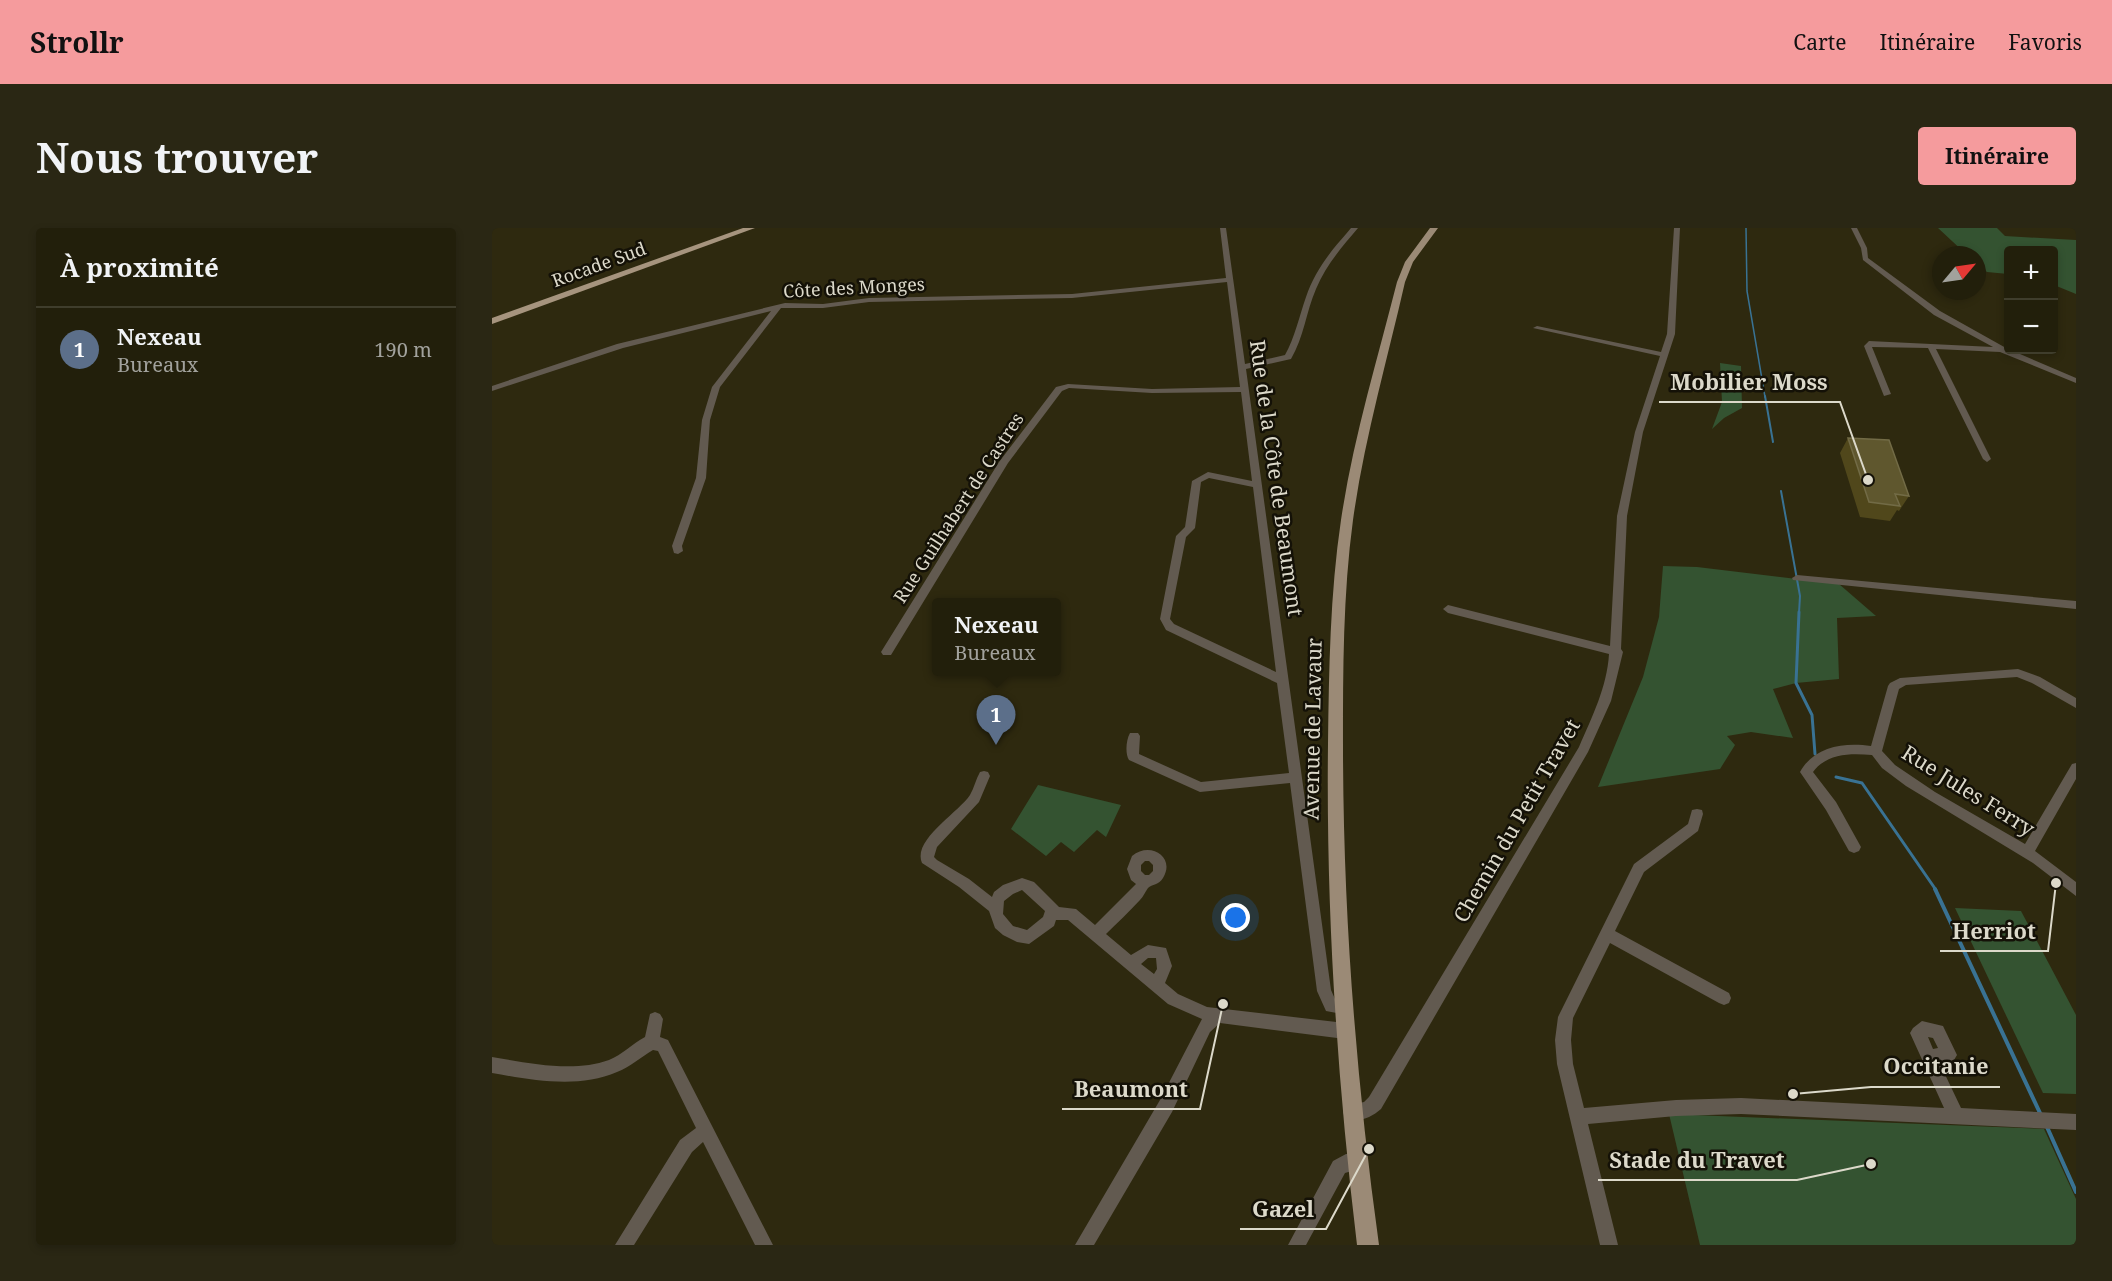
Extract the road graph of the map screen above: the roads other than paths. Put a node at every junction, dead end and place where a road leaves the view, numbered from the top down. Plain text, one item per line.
1 (741, 228) edge
2 (751, 228) edge
3 (1223, 228) edge
4 (1355, 228) edge
5 (1434, 228) edge
6 (1677, 228) edge
7 (1854, 228) edge
8 (1229, 280) junction
9 (778, 307) junction
10 (492, 316) edge
11 (492, 321) edge
12 (1537, 328) dead end
13 (1931, 346) junction
14 (2003, 350) junction
15 (1664, 356) junction
16 (1242, 367) junction
17 (2076, 381) edge
18 (492, 389) edge
19 (1245, 389) junction
20 (1887, 394) dead end
21 (1987, 459) dead end
22 (1258, 485) junction
23 (678, 551) dead end
24 (1797, 578) dead end
25 (2076, 605) edge
26 (1448, 609) dead end
27 (887, 652) dead end
28 (1617, 652) junction
29 (1284, 681) junction
30 (2076, 704) edge
31 (1134, 736) dead end
32 (1876, 751) junction
33 (2076, 768) edge
34 (984, 776) dead end
35 (1297, 777) junction
36 (1697, 814) dead end
37 (1854, 847) dead end
38 (2027, 853) junction
39 (1145, 881) dead end
40 (2076, 890) edge
41 (993, 906) junction
42 (1053, 913) junction
43 (1096, 934) junction
44 (1607, 934) junction
45 (1132, 963) junction
46 (1155, 983) junction
47 (1724, 998) dead end
48 (1342, 1007) junction
49 (1217, 1015) junction
50 (655, 1019) dead end
51 (1345, 1031) junction
52 (652, 1042) junction
53 (1929, 1057) dead end
54 (492, 1065) edge
55 (1351, 1112) junction
56 (1956, 1116) junction
57 (1579, 1117) junction
58 (2076, 1122) edge
59 (706, 1130) junction
60 (1356, 1162) junction
61 (624, 1245) edge
62 (764, 1245) edge
63 (1084, 1245) edge
64 (1297, 1245) edge
65 (1368, 1245) edge
66 (1609, 1245) edge

1 - 10 highway, Rocade Sud
2 - 11 highway, Rocade Sud
3 - 8 street, Rue de la Côte de Beaumont
4 - 16 street
5 - 48 main road, Avenue de Lavaur
6 - 15 street, Chemin du Petit Travet
7 - 14 street
8 - 9 street, Côte des Monges
8 - 16 street, Rue de la Côte de Beaumont
9 - 18 street, Côte des Monges
9 - 23 street
12 - 15 street
13 - 14 street
13 - 20 street
13 - 21 street
14 - 17 street
15 - 28 street, Chemin du Petit Travet
16 - 19 street, Rue de la Côte de Beaumont
19 - 22 street, Rue de la Côte de Beaumont
19 - 27 street, Rue Guilhabert de Castres
22 - 29 street, Rue de la Côte de Beaumont
22 - 29 street
24 - 25 street
26 - 28 street
28 - 55 street, Chemin du Petit Travet
29 - 35 street, Rue de la Côte de Beaumont
30 - 32 street, Rue Jules Ferry
31 - 35 street
32 - 37 street
32 - 38 street, Rue Jules Ferry
33 - 38 street
34 - 41 street
35 - 48 street, Rue de la Côte de Beaumont
36 - 44 street
38 - 40 street, Rue Jules Ferry
39 - 43 street
41 - 42 street
41 - 42 street
42 - 43 street
43 - 45 street
44 - 47 street
44 - 57 street
45 - 46 street
45 - 46 street
46 - 49 street
48 - 51 main road, Avenue de Lavaur
49 - 51 street
49 - 63 street
50 - 52 street
51 - 55 main road, Avenue de Lavaur
52 - 54 street
52 - 59 street
53 - 56 street
55 - 60 main road, Avenue de Lavaur
56 - 57 street
56 - 58 street
57 - 66 street
59 - 61 street
59 - 62 street
60 - 64 street
60 - 65 main road, Avenue de Lavaur

